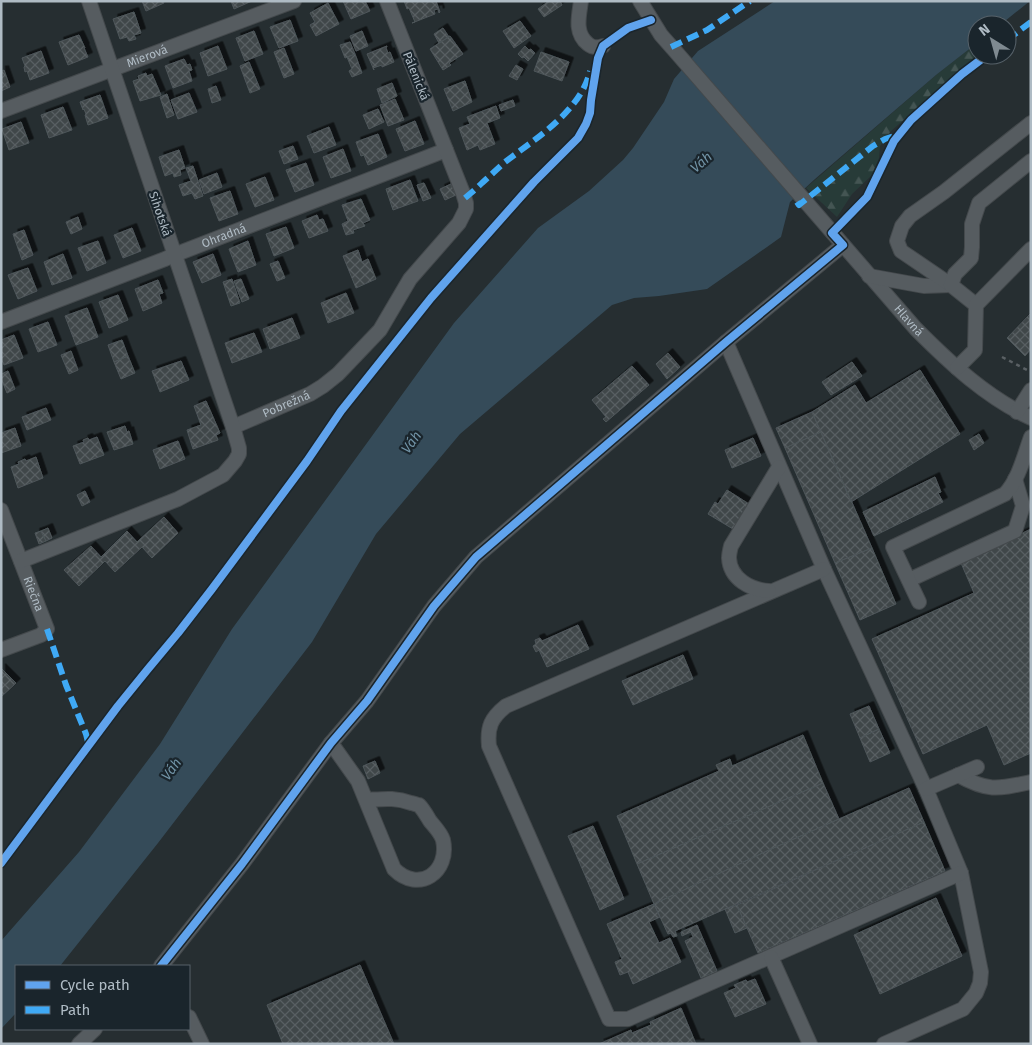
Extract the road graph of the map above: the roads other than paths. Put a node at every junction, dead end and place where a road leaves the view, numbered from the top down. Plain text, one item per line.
1 (89, 1) edge
2 (294, 1) edge
3 (387, 1) edge
4 (581, 1) edge
5 (640, 1) edge
6 (603, 46) dead end
7 (112, 70) junction
8 (1, 112) edge
9 (1031, 123) edge
10 (446, 150) junction
11 (1031, 162) edge
12 (843, 245) junction
13 (1031, 249) edge
14 (174, 255) junction
15 (870, 276) junction
16 (951, 285) junction
17 (976, 305) junction
18 (1, 322) edge
19 (726, 342) junction
20 (957, 368) junction
21 (1031, 390) edge
22 (1017, 412) junction
23 (1031, 418) edge
24 (233, 427) junction
25 (1031, 438) edge
26 (779, 467) junction
27 (1015, 479) junction
28 (1, 511) edge
29 (21, 561) junction
30 (824, 568) junction
31 (909, 580) junction
32 (771, 591) junction
33 (919, 602) dead end
34 (1, 650) edge
35 (331, 743) junction
36 (977, 767) dead end
37 (958, 775) junction
38 (1031, 782) edge
39 (926, 788) junction
40 (366, 800) junction
41 (961, 873) junction
42 (771, 957) junction
43 (163, 965) edge
44 (190, 1019) edge
45 (94, 1030) edge
46 (79, 1044) edge
47 (202, 1044) edge
48 (810, 1044) edge
49 (884, 1044) edge

1 - 7 street, Sihotská
2 - 7 street, Mierová
3 - 10 street, Pálenická
4 - 6 street
5 - 12 street, Hlavná
7 - 8 street, Mierová
7 - 14 street, Sihotská
9 - 16 street
10 - 14 street, Ohradná
10 - 24 street, Pobrežná
11 - 16 street
12 - 15 street, Hlavná
12 - 19 street
13 - 17 street
14 - 18 street, Ohradná
14 - 24 street, Sihotská
15 - 16 street
15 - 20 street, Hlavná
16 - 17 street
17 - 20 street
19 - 26 street
19 - 35 street
20 - 22 street, Hlavná
21 - 22 street
22 - 23 street, Hlavná
24 - 29 street
25 - 27 street
26 - 30 street
26 - 32 street
27 - 31 street
27 - 31 street
28 - 29 street, Riečna
29 - 34 street, Riečna
30 - 32 street
30 - 39 street
31 - 33 street
32 - 42 street
35 - 40 street
35 - 43 street
36 - 37 street
37 - 38 street
37 - 39 street
39 - 41 street
40 - 40 street
41 - 42 street
41 - 49 street
42 - 48 street
44 - 47 street
45 - 46 street

